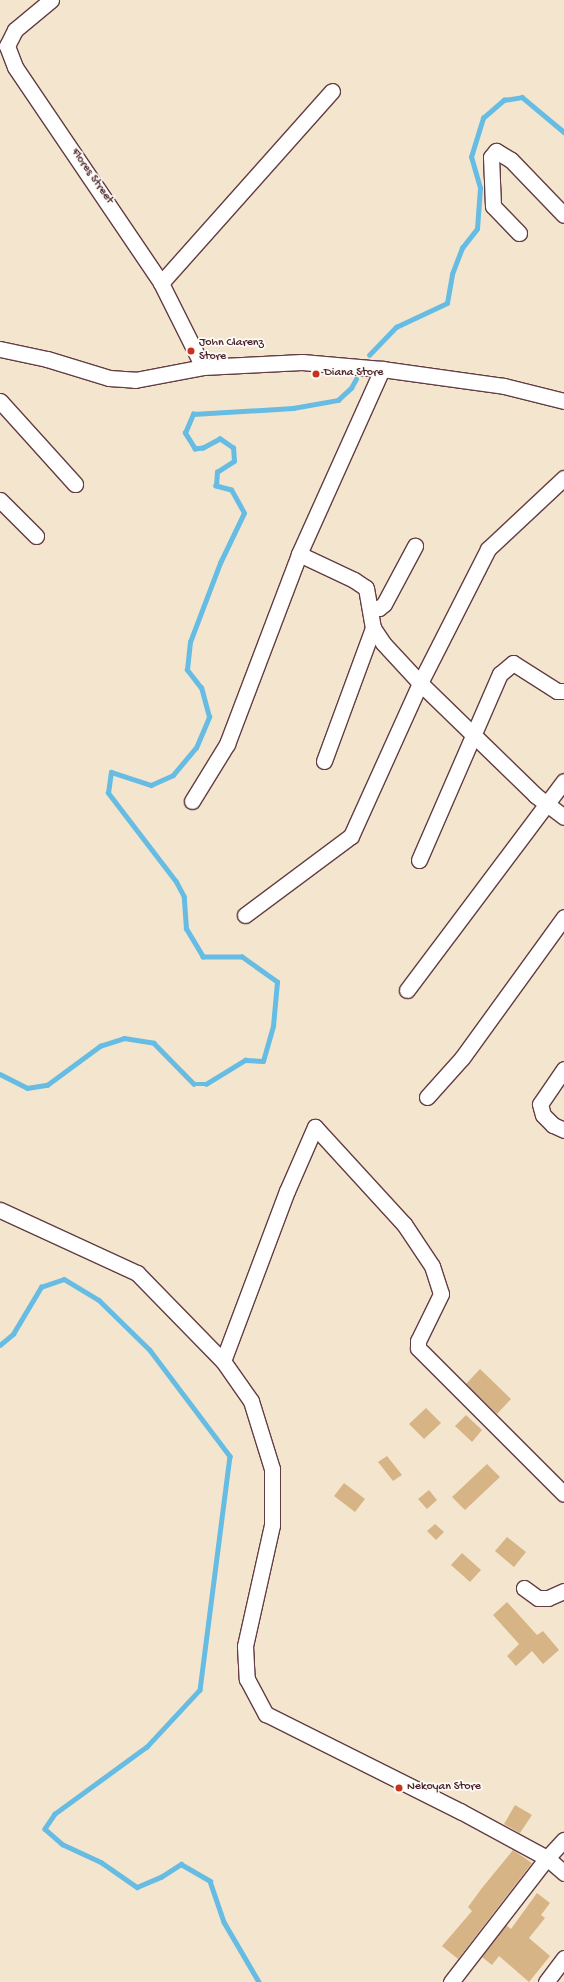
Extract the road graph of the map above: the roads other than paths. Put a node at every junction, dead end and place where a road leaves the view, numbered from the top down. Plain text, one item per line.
1 (51, 0) edge
2 (332, 91) dead end
3 (564, 215) edge
4 (519, 233) dead end
5 (161, 283) junction
6 (0, 349) edge
7 (203, 367) junction
8 (382, 369) junction
9 (564, 401) edge
10 (0, 402) edge
11 (564, 478) edge
12 (75, 484) dead end
13 (0, 500) edge
14 (36, 536) dead end
15 (415, 546) dead end
16 (299, 554) junction
17 (370, 608) junction
18 (372, 628) junction
19 (420, 683) junction
20 (564, 691) edge
21 (474, 733) junction
22 (324, 761) dead end
23 (564, 781) edge
24 (192, 801) dead end
25 (545, 804) junction
26 (564, 817) edge
27 (419, 860) dead end
28 (245, 915) dead end
29 (564, 917) edge
30 (408, 990) dead end
31 (564, 1069) edge
32 (427, 1097) dead end
33 (564, 1130) edge
34 (0, 1210) edge
35 (223, 1361) junction
36 (564, 1494) edge
37 (524, 1588) dead end
38 (564, 1591) edge
39 (564, 1840) edge
40 (547, 1858) junction
41 (564, 1873) edge
42 (564, 1958) edge
43 (451, 1982) edge
44 (546, 1982) edge

1 - 5 street, Flores Street
2 - 5 street
3 - 4 street
5 - 7 street, Flores Street
6 - 7 street
7 - 8 street
8 - 9 street
8 - 16 street
10 - 12 street
11 - 19 street
13 - 14 street
15 - 17 street
16 - 17 street
16 - 24 street
17 - 18 street
18 - 19 street
18 - 22 street
19 - 21 street
19 - 28 street
20 - 21 street
21 - 25 street
21 - 27 street
23 - 25 street
25 - 26 street
25 - 30 street
29 - 32 street
31 - 33 street
34 - 35 street
35 - 36 street
35 - 40 street
37 - 38 street
39 - 40 street
40 - 41 street
40 - 43 street
42 - 44 street

